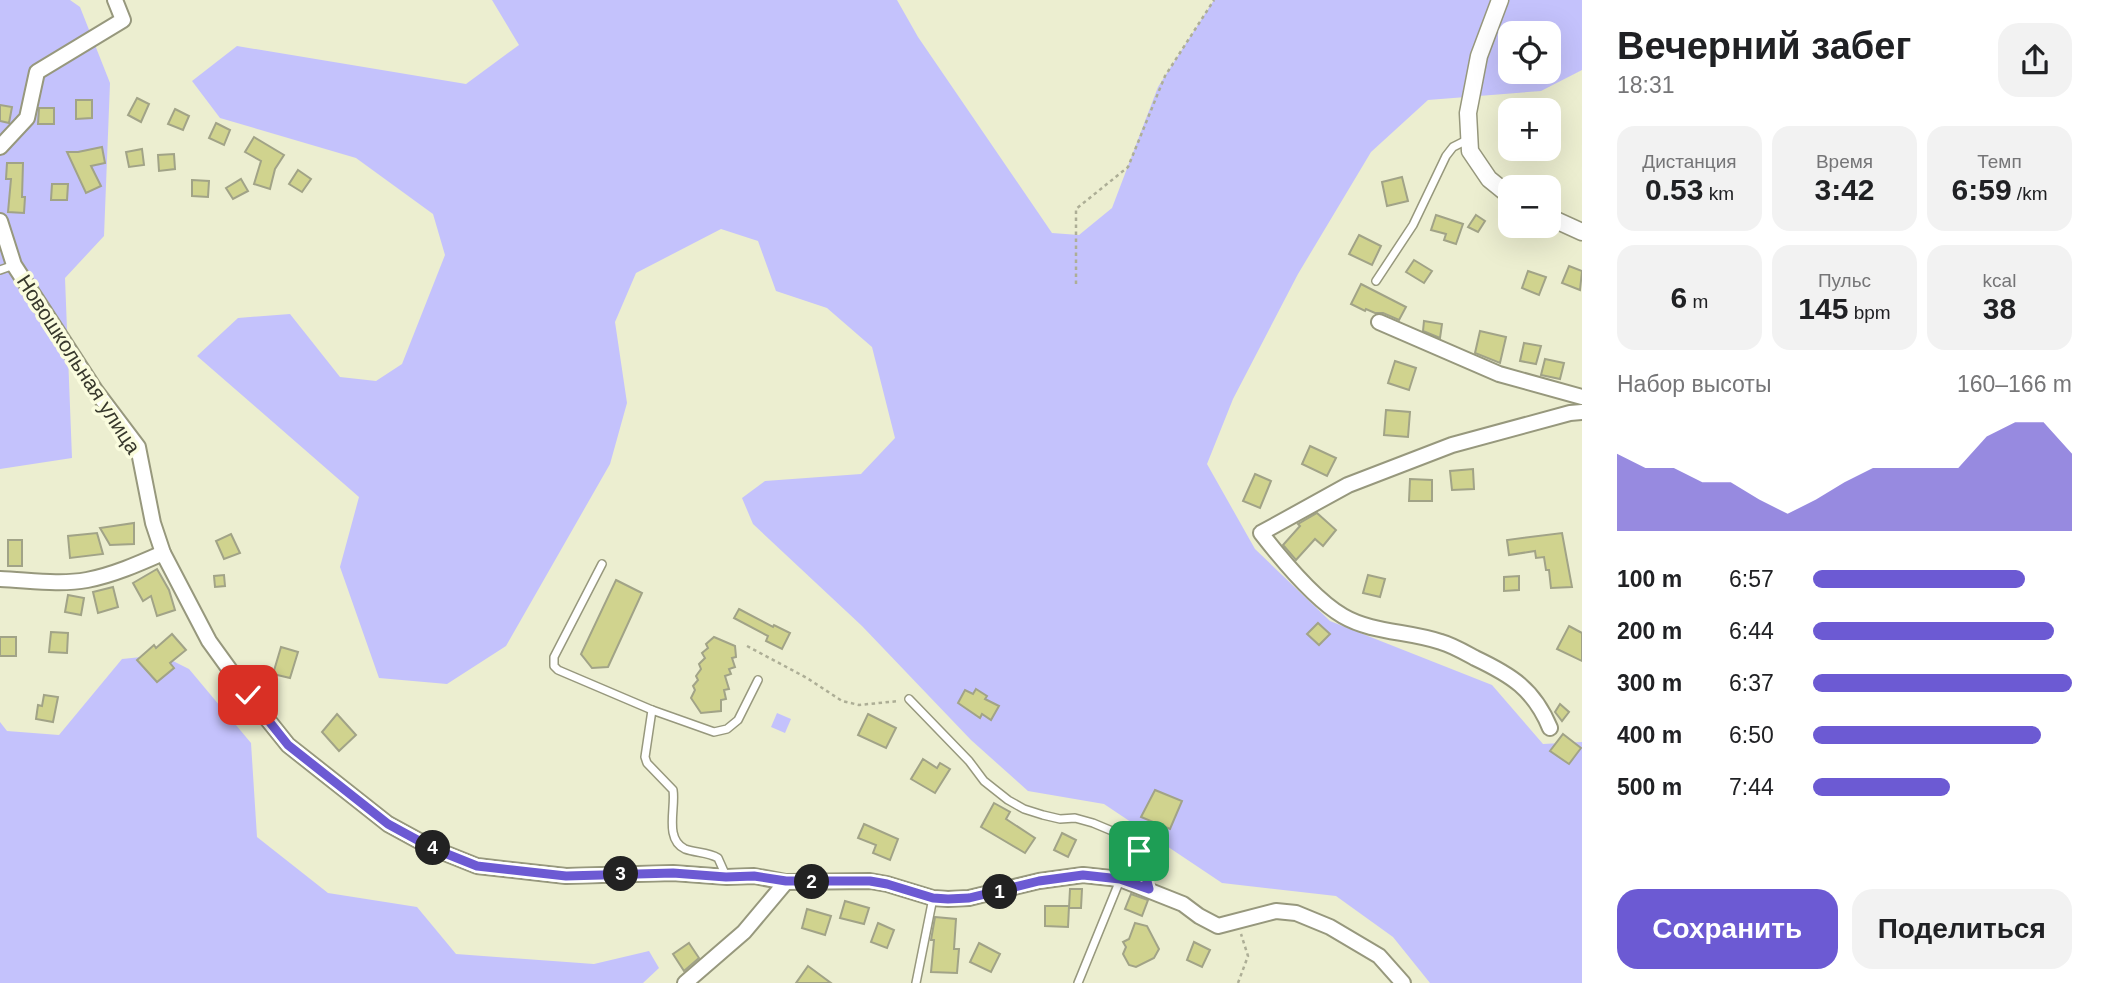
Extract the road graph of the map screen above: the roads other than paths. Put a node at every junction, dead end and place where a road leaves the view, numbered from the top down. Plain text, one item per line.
1 (115, 0) edge
2 (1500, 0) edge
3 (1469, 139) junction
4 (0, 147) edge
5 (1498, 186) edge
6 (0, 221) edge
7 (1561, 222) edge
8 (1582, 232) edge
9 (7, 268) edge
10 (1376, 281) dead end
11 (1378, 323) dead end
12 (1582, 397) edge
13 (1582, 412) edge
14 (163, 553) junction
15 (602, 564) dead end
16 (0, 579) edge
17 (758, 680) dead end
18 (909, 699) road end
19 (652, 710) junction
20 (1550, 728) dead end
21 (726, 877) junction
22 (1120, 879) junction
23 (786, 881) junction
24 (1149, 889) junction
25 (933, 898) junction
26 (685, 983) edge
27 (916, 983) edge
28 (1078, 983) edge
29 (1403, 983) edge

1 - 4 street
2 - 3 street
3 - 5 street
3 - 10 lane
6 - 9 street, Новошкольная улица
7 - 8 street
9 - 14 street, Новошкольная улица
11 - 12 street
13 - 20 street
14 - 16 street
14 - 21 street, Новошкольная улица
15 - 19 lane
17 - 19 lane
18 - 24 lane
19 - 21 lane
21 - 23 street, Новошкольная улица
22 - 24 street, Новошкольная улица
22 - 25 street, Новошкольная улица
22 - 28 lane
23 - 25 street, Новошкольная улица
23 - 26 street
24 - 29 street, Новошкольная улица
25 - 27 lane

